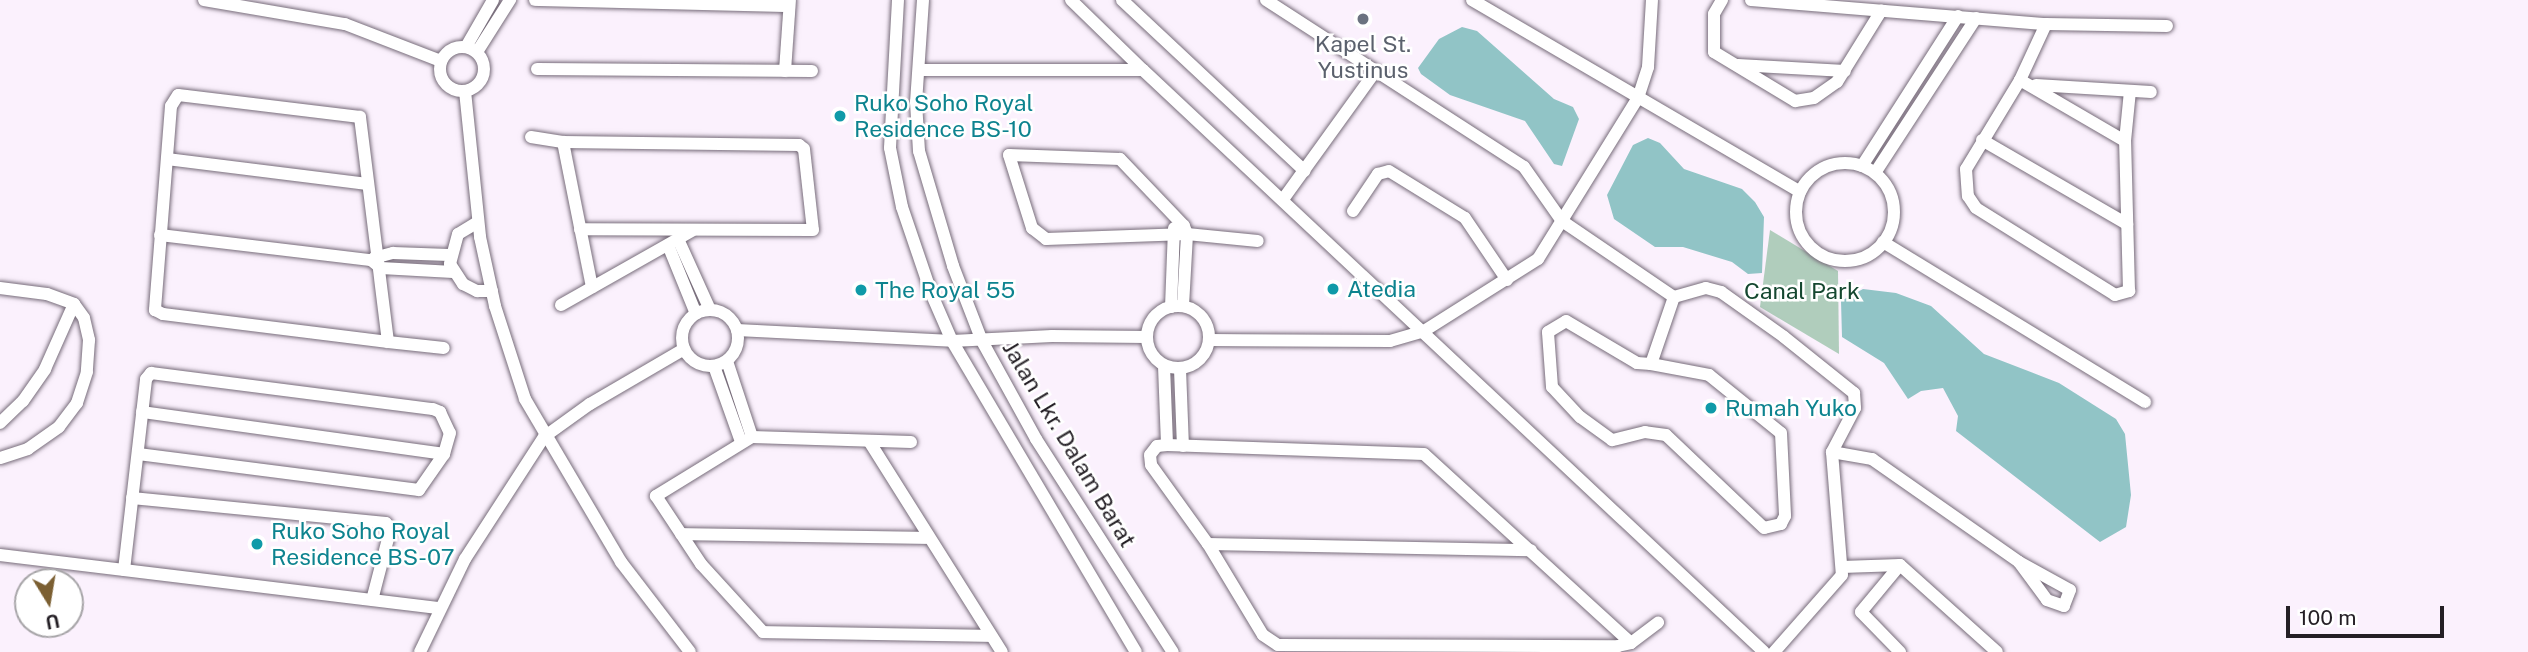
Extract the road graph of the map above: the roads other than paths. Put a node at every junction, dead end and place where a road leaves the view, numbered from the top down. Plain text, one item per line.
1 (204, 0) edge
2 (493, 0) edge
3 (510, 0) edge
4 (535, 0) edge
5 (898, 0) edge
6 (923, 0) edge
7 (1071, 0) edge
8 (1122, 0) edge
9 (1266, 0) edge
10 (1472, 0) edge
11 (1652, 0) edge
12 (1722, 0) edge
13 (1751, 0) edge
14 (790, 3) edge
15 (1881, 11) junction
16 (1958, 16) junction
17 (1976, 18) junction
18 (2046, 24) junction
19 (2167, 26) dead end
20 (471, 50) junction
21 (441, 61) junction
22 (1734, 64) junction
23 (537, 69) dead end
24 (919, 70) junction
25 (1143, 70) junction
26 (785, 71) junction
27 (812, 71) dead end
28 (1845, 71) junction
29 (1375, 72) junction
30 (2027, 83) junction
31 (465, 91) junction
32 (2130, 91) junction
33 (2151, 92) dead end
34 (1638, 98) junction
35 (531, 136) dead end
36 (1982, 140) junction
37 (2125, 141) junction
38 (562, 142) junction
39 (167, 159) junction
40 (1862, 166) junction
41 (1305, 171) junction
42 (1875, 173) junction
43 (367, 184) junction
44 (1800, 192) junction
45 (1284, 198) junction
46 (1353, 211) dead end
47 (1178, 218) junction
48 (1562, 221) junction
49 (478, 222) junction
50 (2127, 224) junction
51 (580, 229) junction
52 (694, 230) junction
53 (1187, 234) junction
54 (160, 235) junction
55 (1171, 235) junction
56 (673, 242) junction
57 (1258, 242) dead end
58 (1883, 242) junction
59 (449, 255) junction
60 (377, 261) junction
61 (453, 272) junction
62 (1507, 280) junction
63 (592, 287) junction
64 (0, 288) edge
65 (492, 291) junction
66 (1674, 298) junction
67 (74, 304) junction
68 (561, 304) dead end
69 (1177, 307) junction
70 (710, 310) junction
71 (696, 314) junction
72 (737, 330) junction
73 (1424, 331) junction
74 (1146, 337) junction
75 (1209, 340) junction
76 (952, 341) junction
77 (982, 341) junction
78 (388, 342) junction
79 (444, 348) dead end
80 (684, 349) junction
81 (727, 361) junction
82 (1651, 364) junction
83 (714, 366) junction
84 (1164, 366) junction
85 (1180, 369) junction
86 (2145, 402) dead end
87 (142, 412) junction
88 (0, 423) edge
89 (544, 438) junction
90 (747, 440) junction
91 (869, 441) junction
92 (911, 442) dead end
93 (1167, 445) junction
94 (1183, 446) junction
95 (1832, 452) junction
96 (138, 454) junction
97 (444, 454) junction
98 (0, 458) edge
99 (132, 498) junction
100 (681, 534) junction
101 (926, 538) junction
102 (1208, 544) junction
103 (1531, 550) junction
104 (0, 555) edge
105 (2019, 562) dead end
106 (1900, 565) junction
107 (1842, 567) junction
108 (124, 570) junction
109 (372, 600) junction
110 (438, 608) junction
111 (1658, 623) dead end
112 (990, 636) junction
113 (1631, 643) junction
114 (420, 652) edge
115 (690, 652) edge
116 (1002, 652) edge
117 (1136, 652) edge
118 (1173, 652) edge
119 (1764, 652) edge
120 (1774, 652) edge
121 (1900, 652) edge
122 (1997, 652) edge

1 - 21 street
2 - 20 street
3 - 20 street
4 - 14 street
5 - 76 street, Jalan Lkr. Dalam Barat
6 - 24 street, Jalan Lkr. Dalam Barat
7 - 25 street
8 - 41 street
9 - 29 street
10 - 34 street
11 - 34 street
12 - 22 street
13 - 15 street
14 - 26 street
15 - 16 street
15 - 28 street
16 - 17 street
16 - 40 street
17 - 18 street
17 - 42 street
18 - 19 street
18 - 30 street
20 - 21 street
20 - 31 street
21 - 31 street
22 - 28 street
22 - 28 street
23 - 26 street
24 - 25 street
24 - 77 street, Jalan Lkr. Dalam Barat
25 - 45 street
26 - 27 street
29 - 41 street
29 - 48 street
30 - 32 street
30 - 36 street
30 - 37 street
31 - 49 street
32 - 33 street
32 - 37 street
34 - 44 street
34 - 48 street
35 - 38 street
36 - 50 street
36 - 50 street
37 - 50 street
38 - 51 street
38 - 52 street
39 - 43 street
39 - 43 street
39 - 54 street
40 - 42 street
40 - 44 street
41 - 45 street
42 - 58 street
43 - 60 street
44 - 58 street
45 - 73 street
46 - 62 street
47 - 53 street
47 - 55 street
47 - 55 street
48 - 62 street
48 - 66 street
49 - 59 street
49 - 65 street
51 - 52 street
51 - 63 street
52 - 56 street
53 - 55 street
53 - 57 street
53 - 69 street
54 - 60 street
54 - 78 street
55 - 69 street
56 - 63 street
56 - 70 street
56 - 71 street
58 - 86 street
59 - 60 street
59 - 61 street
60 - 61 street
60 - 78 street
61 - 65 street
62 - 73 street
63 - 68 street
64 - 67 street
65 - 89 street
66 - 82 street
66 - 95 street
67 - 88 street
67 - 98 street
69 - 74 street
69 - 75 street
70 - 71 street
70 - 72 street
71 - 80 street
72 - 76 street
72 - 81 street
73 - 75 street
73 - 119 street
74 - 77 street
74 - 84 street
75 - 85 street
76 - 77 street
76 - 117 street, Jalan Lkr. Dalam Barat
77 - 118 street, Jalan Lkr. Dalam Barat
78 - 79 street
80 - 83 street
80 - 89 street
81 - 83 street
81 - 90 street
82 - 82 street
83 - 90 street
84 - 85 street
84 - 93 street
85 - 94 street
87 - 96 street
87 - 97 street
87 - 97 street
89 - 110 street
89 - 115 street
90 - 91 street
90 - 100 street
91 - 92 street
91 - 101 street
93 - 94 street
93 - 102 street
94 - 103 street
95 - 105 street
95 - 107 street
96 - 97 street
96 - 99 street
99 - 108 street
99 - 109 street
100 - 101 street
100 - 112 street
101 - 112 street
102 - 103 street
102 - 113 street
103 - 113 street
104 - 108 street
106 - 107 street
106 - 121 street
106 - 122 street
107 - 120 street
108 - 109 street
109 - 110 street
110 - 114 street
111 - 113 street
112 - 116 street

